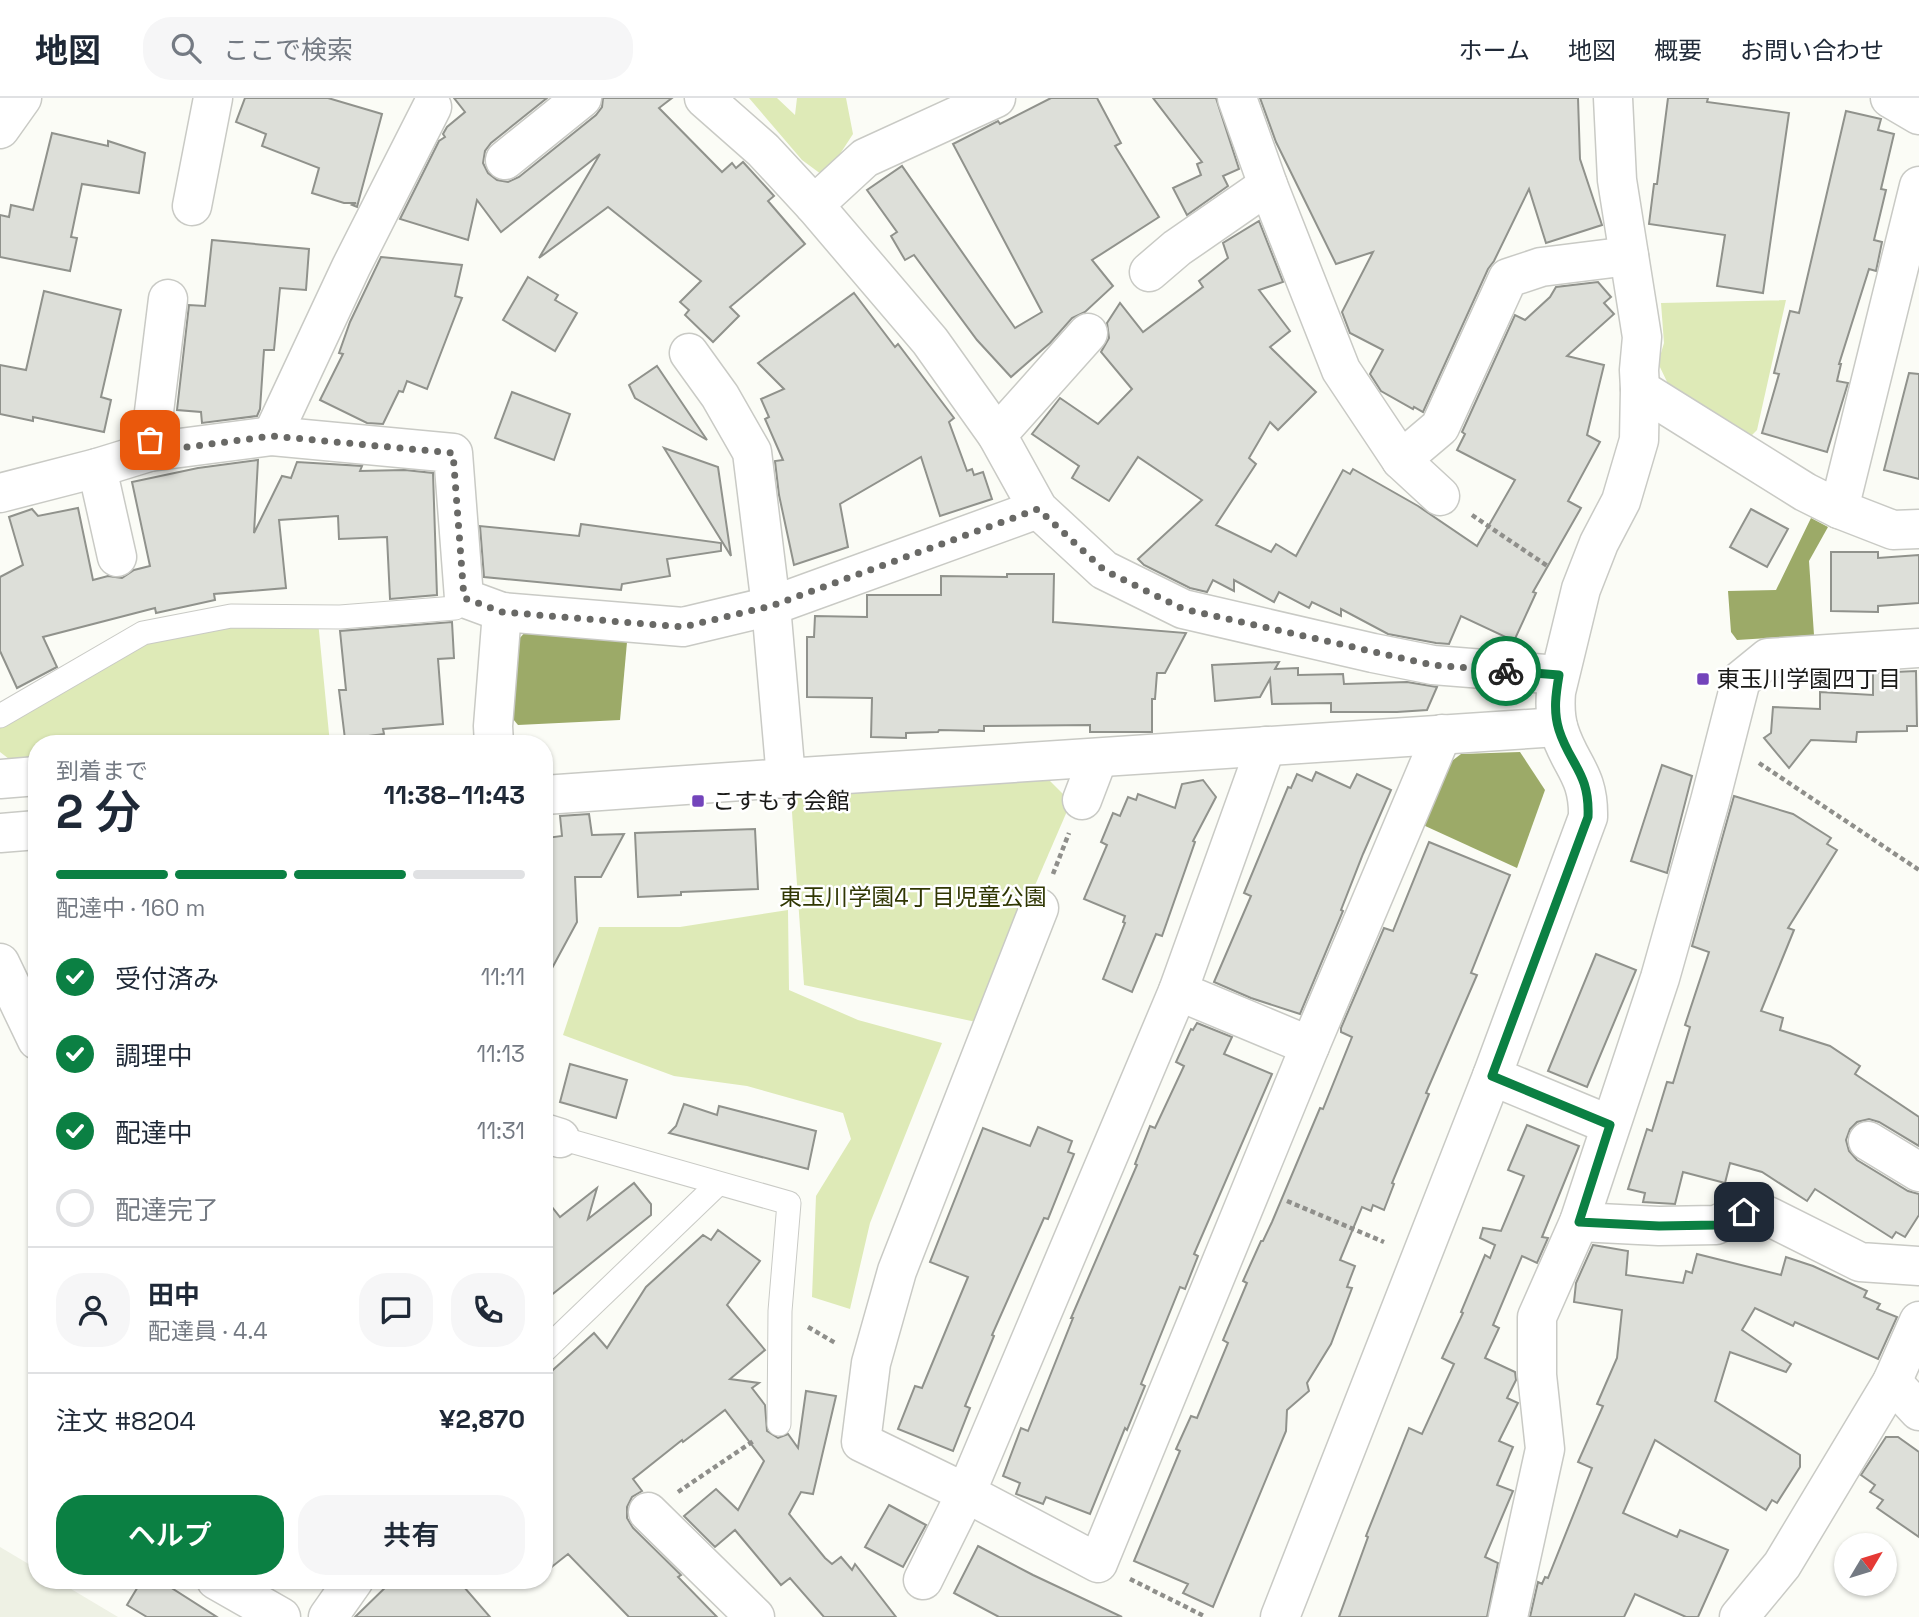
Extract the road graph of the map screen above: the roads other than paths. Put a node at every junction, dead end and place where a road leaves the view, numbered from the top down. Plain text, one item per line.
1 (22, 98) edge
2 (213, 98) edge
3 (582, 98) edge
4 (704, 98) edge
5 (996, 98) edge
6 (1237, 98) edge
7 (1613, 98) edge
8 (1890, 98) edge
9 (430, 101) edge
10 (1919, 115) edge
11 (0, 128) edge
12 (505, 160) dead end
13 (1268, 185) junction
14 (1919, 186) edge
15 (814, 205) junction
16 (192, 206) dead end
17 (1629, 256) junction
18 (1149, 272) dead end
19 (168, 299) dead end
20 (1088, 333) dead end
21 (689, 353) dead end
22 (1640, 389) junction
23 (997, 435) junction
24 (272, 436) junction
25 (149, 452) junction
26 (1401, 460) junction
27 (97, 468) junction
28 (0, 493) edge
29 (1454, 504) road end
30 (1038, 509) junction
31 (1839, 509) junction
32 (1919, 529) edge
33 (117, 557) dead end
34 (464, 598) junction
35 (771, 606) junction
36 (502, 612) junction
37 (1919, 648) edge
38 (1559, 675) junction
39 (0, 716) edge
40 (1558, 727) junction
41 (1442, 734) junction
42 (494, 735) edge
43 (1266, 746) junction
44 (1098, 758) junction
45 (28, 777) edge
46 (786, 778) junction
47 (0, 779) edge
48 (553, 793) edge
49 (1082, 800) road end
50 (28, 831) edge
51 (0, 833) edge
52 (1040, 908) road end
53 (0, 963) edge
54 (1178, 991) junction
55 (28, 1021) edge
56 (1310, 1046) junction
57 (1492, 1076) junction
58 (1610, 1125) junction
59 (553, 1135) edge
60 (1868, 1141) dead end
61 (1919, 1172) edge
62 (718, 1184) junction
63 (1579, 1222) junction
64 (1919, 1266) edge
65 (1919, 1321) edge
66 (553, 1342) edge
67 (1892, 1382) junction
68 (1919, 1410) edge
69 (779, 1424) road end
70 (966, 1493) junction
71 (648, 1512) road end
72 (923, 1580) dead end
73 (232, 1589) edge
74 (348, 1589) edge
75 (281, 1617) edge
76 (328, 1617) edge
77 (755, 1617) edge
78 (1280, 1617) edge
79 (1508, 1617) edge
80 (1739, 1617) edge

1 - 11 street
2 - 16 street
3 - 12 street
4 - 15 street
5 - 15 street
6 - 13 street
7 - 17 street
8 - 10 street
9 - 24 street
13 - 18 street
13 - 26 street
14 - 31 street
15 - 23 street
17 - 22 street
17 - 26 street
19 - 25 street
20 - 23 street
21 - 35 street
22 - 31 street
22 - 38 street
23 - 30 street
24 - 25 street
24 - 34 street
25 - 27 street
26 - 29 street
27 - 28 street
27 - 33 street
30 - 35 street
30 - 38 street
31 - 32 street
34 - 36 street
34 - 39 lane
35 - 36 street
35 - 46 street
36 - 42 street
37 - 58 street
38 - 40 street
40 - 41 street
40 - 57 street
41 - 43 street
41 - 56 street
43 - 44 street
43 - 54 street
44 - 46 street
44 - 49 street
45 - 47 street
46 - 48 street
50 - 51 street
52 - 70 street
53 - 55 street
54 - 56 street
54 - 70 street
56 - 70 street
57 - 58 street
57 - 78 street
58 - 63 street
59 - 62 lane
60 - 61 street
62 - 66 lane
62 - 69 lane
63 - 64 street
63 - 79 street
65 - 67 street
67 - 68 street
67 - 80 street
70 - 72 street
71 - 77 street
73 - 75 street
74 - 76 street

